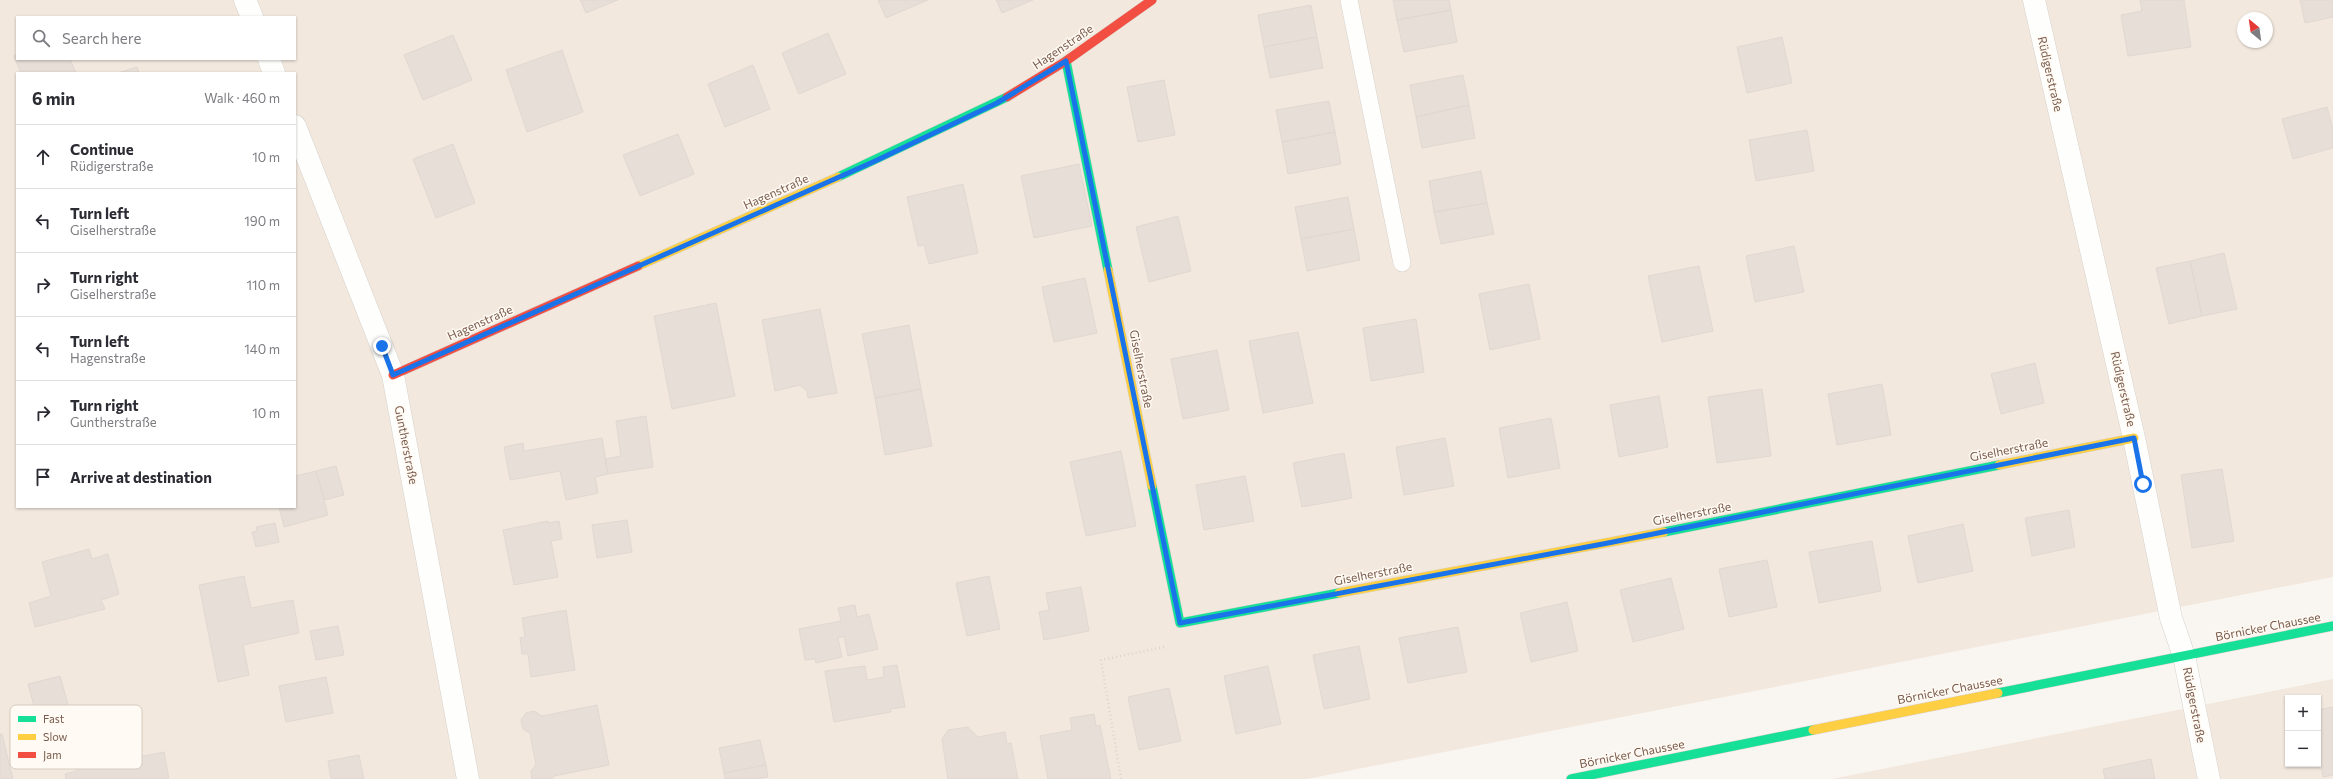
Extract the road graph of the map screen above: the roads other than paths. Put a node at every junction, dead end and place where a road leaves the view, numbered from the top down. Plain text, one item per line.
1 (245, 0) edge
2 (1152, 0) edge
3 (1349, 0) edge
4 (2034, 0) edge
5 (252, 16) edge
6 (269, 60) edge
7 (1066, 61) junction
8 (274, 72) edge
9 (296, 129) edge
10 (1402, 263) dead end
11 (393, 375) junction
12 (2134, 438) junction
13 (2333, 626) edge
14 (2184, 656) junction
15 (468, 779) edge
16 (1571, 779) edge
17 (2209, 779) edge

1 - 5 street
2 - 7 street, Hagenstraße
3 - 10 lane
4 - 12 street, Rüdigerstraße
6 - 8 street
7 - 11 street, Hagenstraße
7 - 12 street, Giselherstraße
9 - 11 street, Guntherstraße
11 - 15 street, Guntherstraße
12 - 14 street, Rüdigerstraße
13 - 14 street, Börnicker Chaussee
14 - 16 street, Börnicker Chaussee
14 - 17 street, Rüdigerstraße

